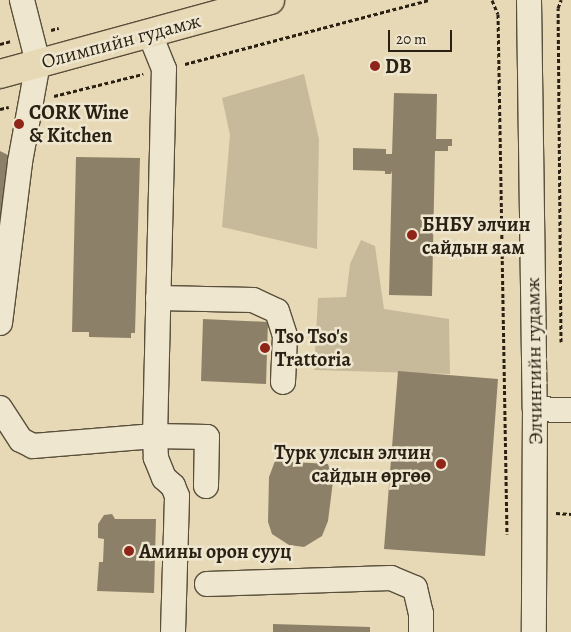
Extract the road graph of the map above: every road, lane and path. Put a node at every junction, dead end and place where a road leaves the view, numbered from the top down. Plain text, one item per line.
1 (22, 0) edge
2 (270, 0) edge
3 (429, 0) edge
4 (492, 0) edge
5 (529, 0) edge
6 (561, 0) edge
7 (150, 34) junction
8 (38, 63) junction
9 (164, 69) junction
10 (0, 74) edge
11 (31, 102) junction
12 (0, 109) edge
13 (158, 298) junction
14 (0, 323) edge
15 (561, 342) dead end
16 (283, 382) dead end
17 (0, 408) edge
18 (535, 409) junction
19 (571, 410) edge
20 (155, 436) junction
21 (206, 486) dead end
22 (507, 534) dead end
23 (206, 584) dead end
24 (173, 632) edge
25 (421, 632) edge
26 (534, 632) edge

1 - 8 street
2 - 7 main road, Олимпийн гудамж
3 - 9 path
4 - 22 path
5 - 18 street, Элчингийн гудамж
6 - 15 path
7 - 8 main road, Олимпийн гудамж
7 - 9 street
8 - 10 main road, Олимпийн гудамж
8 - 11 street
9 - 11 path
9 - 13 street
11 - 12 path
11 - 14 street
13 - 16 street
13 - 20 street
17 - 20 street
18 - 19 street
18 - 26 street, Элчингийн гудамж
20 - 21 street
20 - 24 street
23 - 25 street

